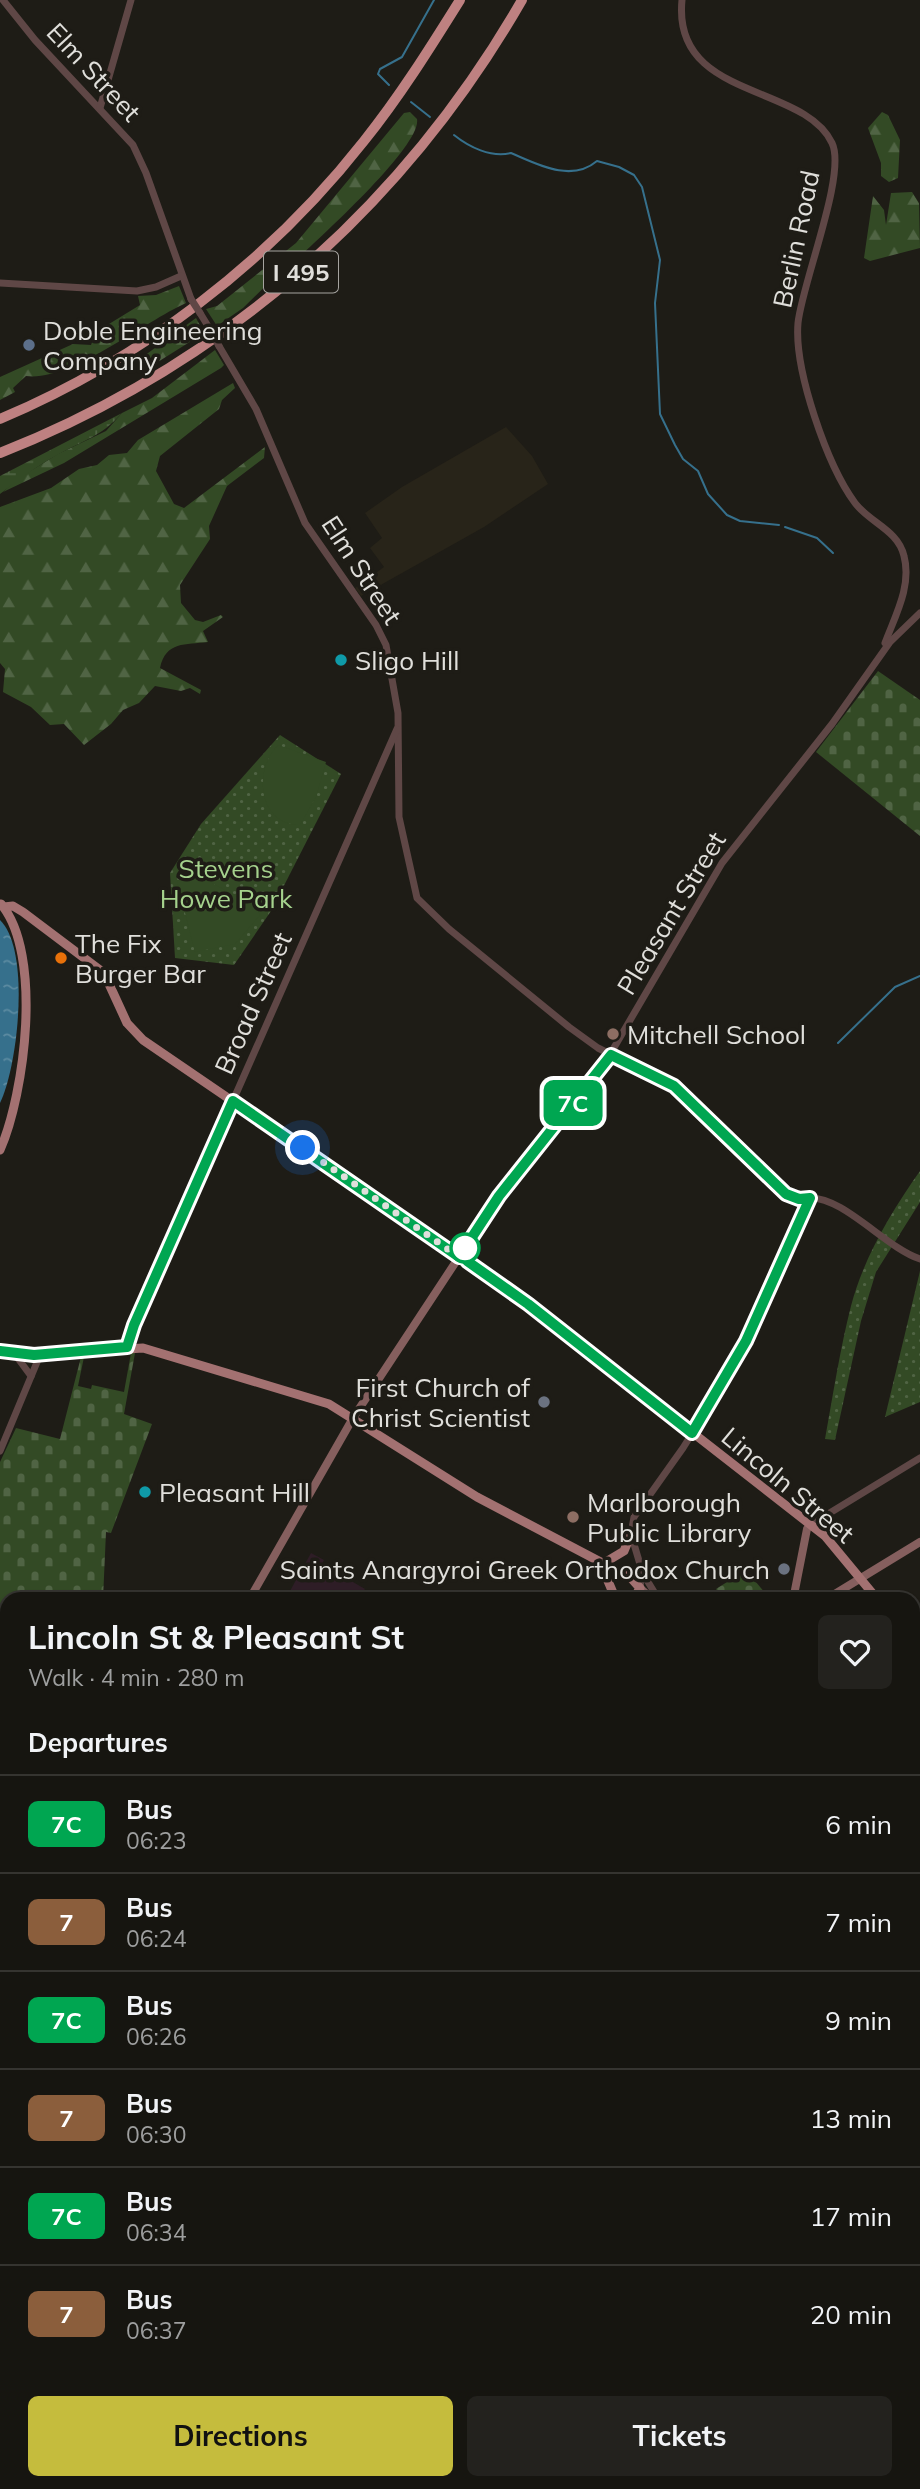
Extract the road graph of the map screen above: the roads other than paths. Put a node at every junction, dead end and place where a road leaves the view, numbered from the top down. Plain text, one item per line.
1 (3, 0) edge
2 (131, 0) edge
3 (460, 0) edge
4 (522, 0) edge
5 (682, 0) edge
6 (0, 9) edge
7 (10, 12) junction
8 (100, 108) junction
9 (181, 276) junction
10 (0, 283) edge
11 (27, 407) junction
12 (97, 410) junction
13 (0, 411) edge
14 (0, 419) edge
15 (0, 453) edge
16 (0, 460) edge
17 (920, 613) edge
18 (879, 656) junction
19 (399, 725) junction
20 (386, 754) junction
21 (399, 757) junction
22 (2, 904) edge
23 (611, 1055) junction
24 (233, 1101) junction
25 (0, 1150) edge
26 (786, 1194) junction
27 (810, 1198) junction
28 (805, 1205) junction
29 (798, 1226) junction
30 (459, 1257) junction
31 (920, 1259) edge
32 (127, 1347) junction
33 (0, 1351) edge
34 (13, 1353) junction
35 (40, 1355) junction
36 (32, 1376) junction
37 (353, 1418) junction
38 (692, 1433) junction
39 (0, 1451) edge
40 (920, 1458) edge
41 (810, 1525) junction
42 (631, 1534) junction
43 (920, 1542) edge
44 (600, 1564) junction
45 (642, 1571) junction
46 (859, 1578) junction
47 (637, 1586) junction
48 (254, 1592) edge
49 (612, 1592) edge
50 (635, 1592) edge
51 (644, 1592) edge
52 (654, 1592) edge
53 (795, 1592) edge
54 (837, 1592) edge
55 (871, 1592) edge

1 - 7 street, Elm Street
2 - 8 street
3 - 11 highway, I 495
4 - 12 highway, I 495
5 - 18 street, Berlin Road
6 - 7 street
7 - 8 street, Elm Street
8 - 9 street, Elm Street
9 - 10 street
9 - 19 street, Elm Street, bridge
11 - 13 highway
11 - 14 highway, I 495
12 - 15 highway, I 495
12 - 16 highway
17 - 18 street, Pleasant Street
18 - 23 street, Pleasant Street
19 - 20 street, Broad Street
19 - 21 street, Elm Street
20 - 21 street
20 - 24 street, Broad Street
21 - 23 street, Elm Street
22 - 24 main road, Lincoln Street
22 - 25 main road
23 - 26 street, Elm Street
23 - 30 street, Pleasant Street
24 - 30 main road, Lincoln Street
24 - 32 street, Broad Street
26 - 27 street
26 - 28 street, Elm Street
26 - 29 street, Elm Street
27 - 28 street
27 - 31 street
28 - 29 street
29 - 38 street
30 - 37 main road, Pleasant Street
30 - 38 main road, Lincoln Street
32 - 35 main road
32 - 37 main road
33 - 34 main road
34 - 35 main road
34 - 36 street
35 - 36 street
36 - 39 street
37 - 44 main road
37 - 48 main road, Pleasant Street
38 - 41 main road, Lincoln Street
38 - 42 street
40 - 41 street
41 - 46 main road, Lincoln Street
41 - 53 main road
42 - 44 main road
42 - 45 street
43 - 46 main road
44 - 47 main road
44 - 49 main road
45 - 47 street
45 - 52 street
46 - 54 main road
46 - 55 main road, Lincoln Street
47 - 50 main road
47 - 51 main road

